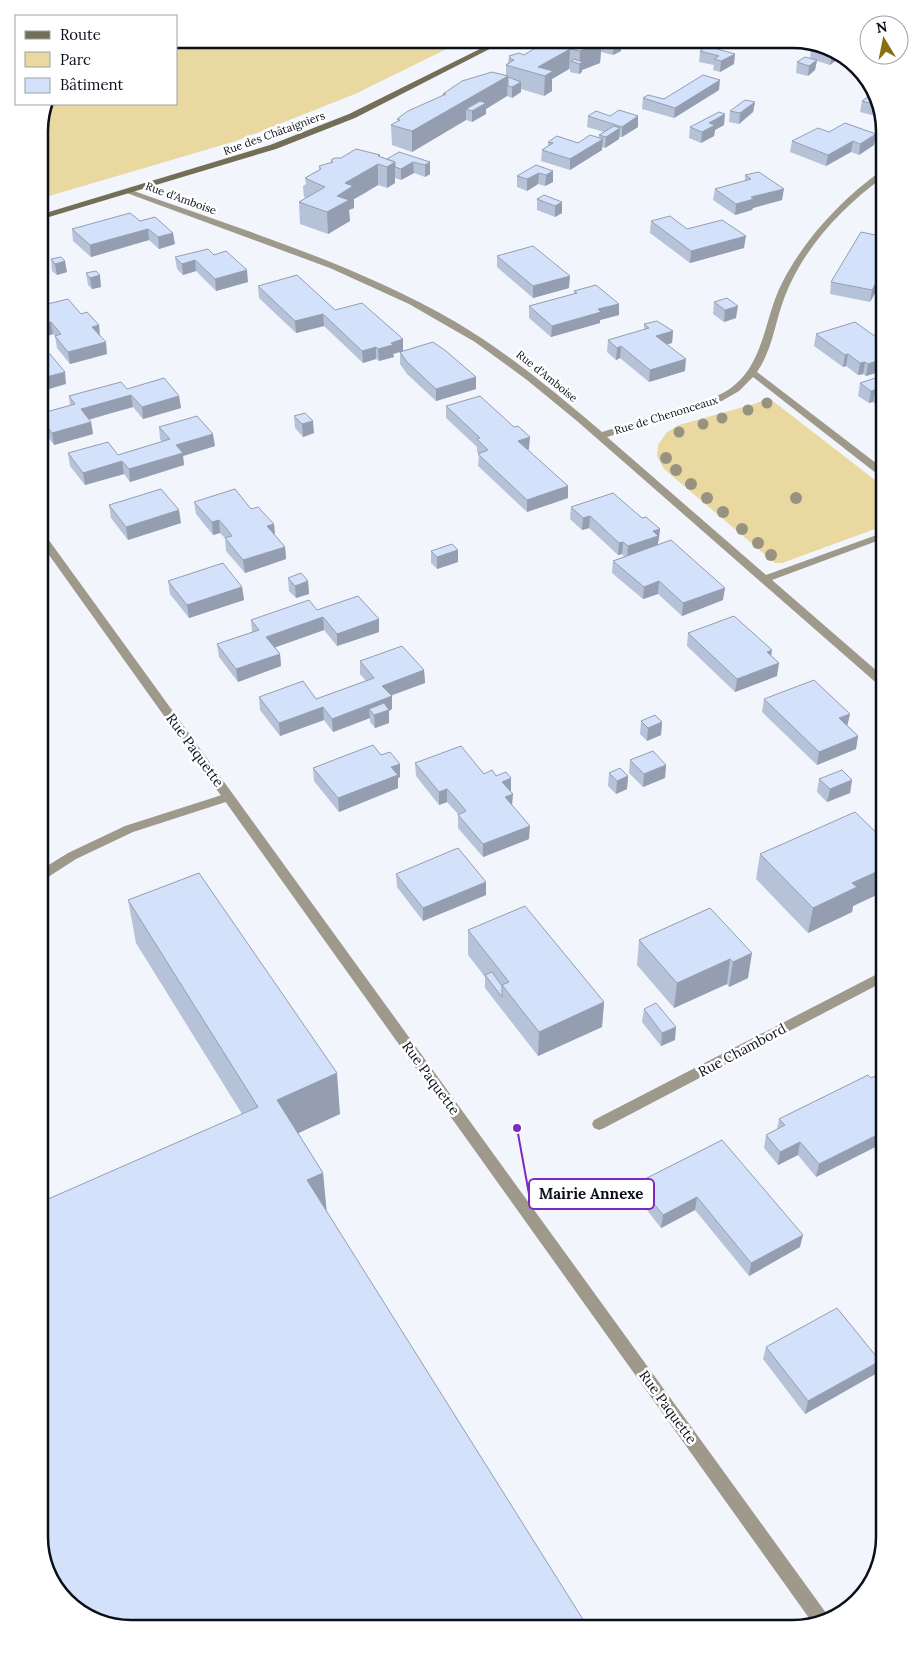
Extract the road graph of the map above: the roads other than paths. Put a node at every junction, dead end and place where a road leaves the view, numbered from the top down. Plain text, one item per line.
1 (488, 48) edge
2 (876, 179) edge
3 (128, 192) junction
4 (48, 215) edge
5 (753, 373) junction
6 (600, 436) junction
7 (876, 468) edge
8 (876, 538) edge
9 (48, 546) edge
10 (764, 579) junction
11 (876, 676) edge
12 (228, 796) junction
13 (48, 871) edge
14 (876, 980) edge
15 (599, 1124) dead end
16 (818, 1616) edge

1 - 3 street, Rue des Châtaigniers
2 - 5 street, Rue de Chenonceaux
3 - 4 street, Rue des Châtaigniers
3 - 6 street, Rue d'Amboise
5 - 6 street, Rue de Chenonceaux
5 - 7 street
6 - 10 street, Rue d'Amboise
8 - 10 street
9 - 12 street, Rue Paquette
10 - 11 street, Rue d'Amboise
12 - 13 street
12 - 16 street, Rue Paquette
14 - 15 street, Rue Chambord

